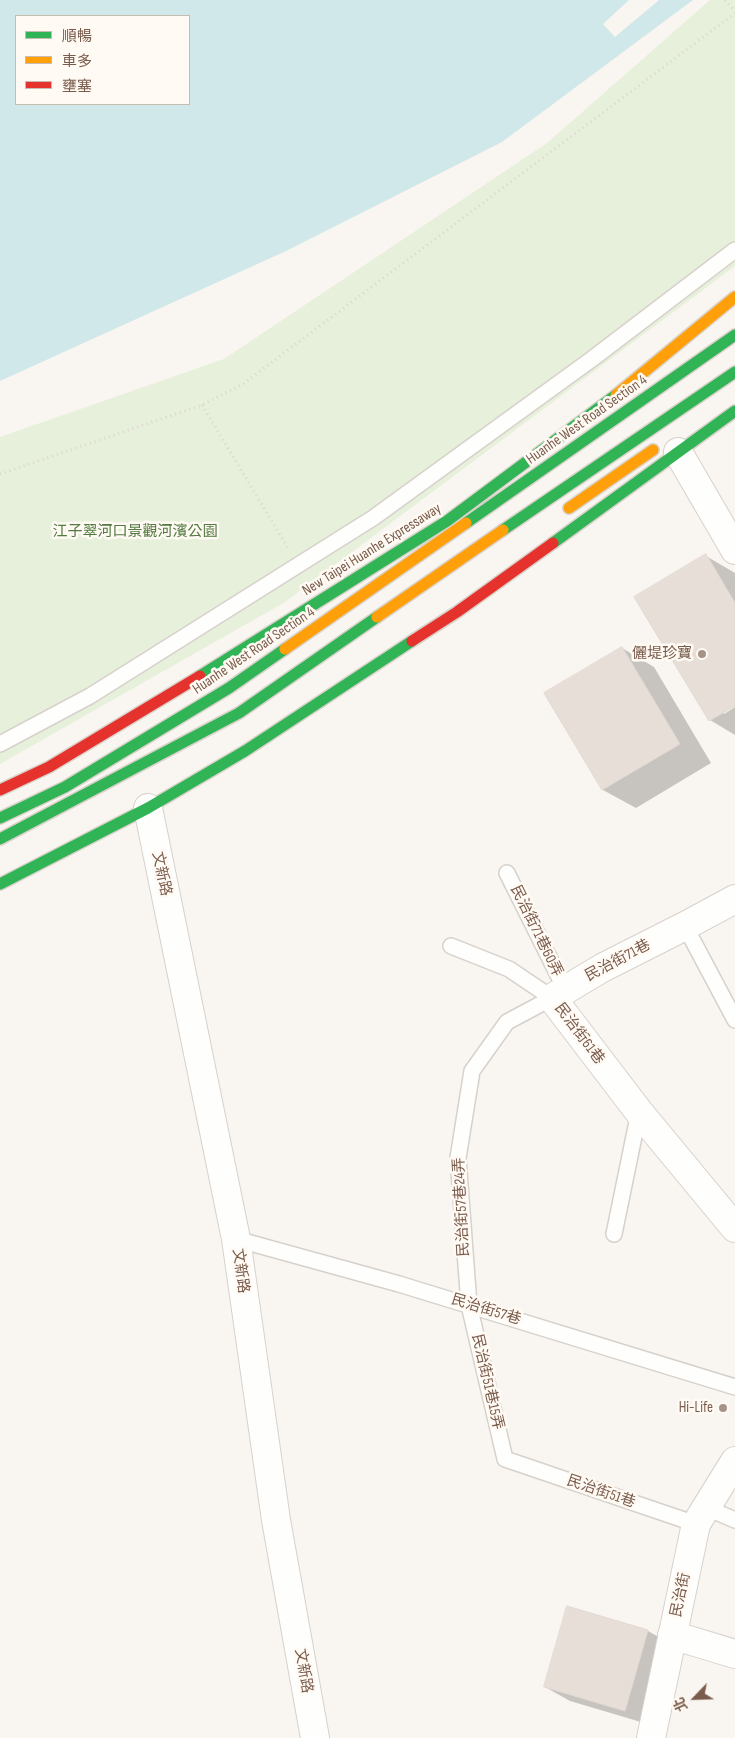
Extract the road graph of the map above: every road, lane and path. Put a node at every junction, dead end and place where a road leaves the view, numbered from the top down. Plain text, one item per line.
1 (725, 0) edge
2 (735, 12) edge
3 (735, 250) edge
4 (735, 297) edge
5 (735, 335) edge
6 (735, 372) edge
7 (202, 405) junction
8 (735, 411) edge
9 (669, 449) junction
10 (0, 474) edge
11 (558, 515) dead end
12 (735, 550) edge
13 (298, 565) junction
14 (445, 584) dead end
15 (354, 633) junction
16 (0, 744) edge
17 (0, 790) edge
18 (148, 808) junction
19 (0, 818) edge
20 (0, 839) edge
21 (507, 874) dead end
22 (0, 884) edge
23 (735, 899) edge
24 (685, 926) junction
25 (452, 946) dead end
26 (558, 994) junction
27 (735, 1020) edge
28 (639, 1112) junction
29 (735, 1228) edge
30 (614, 1234) dead end
31 (236, 1239) junction
32 (468, 1305) junction
33 (735, 1387) edge
34 (505, 1459) joint
35 (735, 1461) edge
36 (701, 1516) junction
37 (735, 1520) edge
38 (672, 1634) junction
39 (735, 1654) edge
40 (315, 1738) edge
41 (651, 1738) edge

1 - 2 path
2 - 7 path
3 - 13 lane
4 - 17 main road, New Taipei Huanhe Expressaway
5 - 19 main road, Huanhe West Road Section 4
6 - 15 main road
7 - 10 path
7 - 13 path
8 - 9 main road
9 - 11 main road
9 - 12 street
9 - 18 main road
13 - 16 lane
14 - 15 main road
15 - 20 main road
18 - 22 main road
18 - 31 street, 文新路
21 - 26 lane, 民治街71巷60弄
23 - 24 street, 民治街71巷
24 - 26 street, 民治街71巷
24 - 27 lane
25 - 26 lane, 民治街61巷
26 - 28 street, 民治街61巷
26 - 32 lane, 民治街57巷24弄
28 - 29 street, 民治街61巷
28 - 30 lane
31 - 32 lane, 民治街57巷
31 - 40 street, 文新路
32 - 33 lane, 民治街57巷
32 - 34 lane, 民治街51巷15弄
34 - 36 lane, 民治街51巷
35 - 36 street, 民治街
36 - 37 lane, 民治街51巷
36 - 38 street, 民治街
38 - 39 street
38 - 41 street, 民治街

